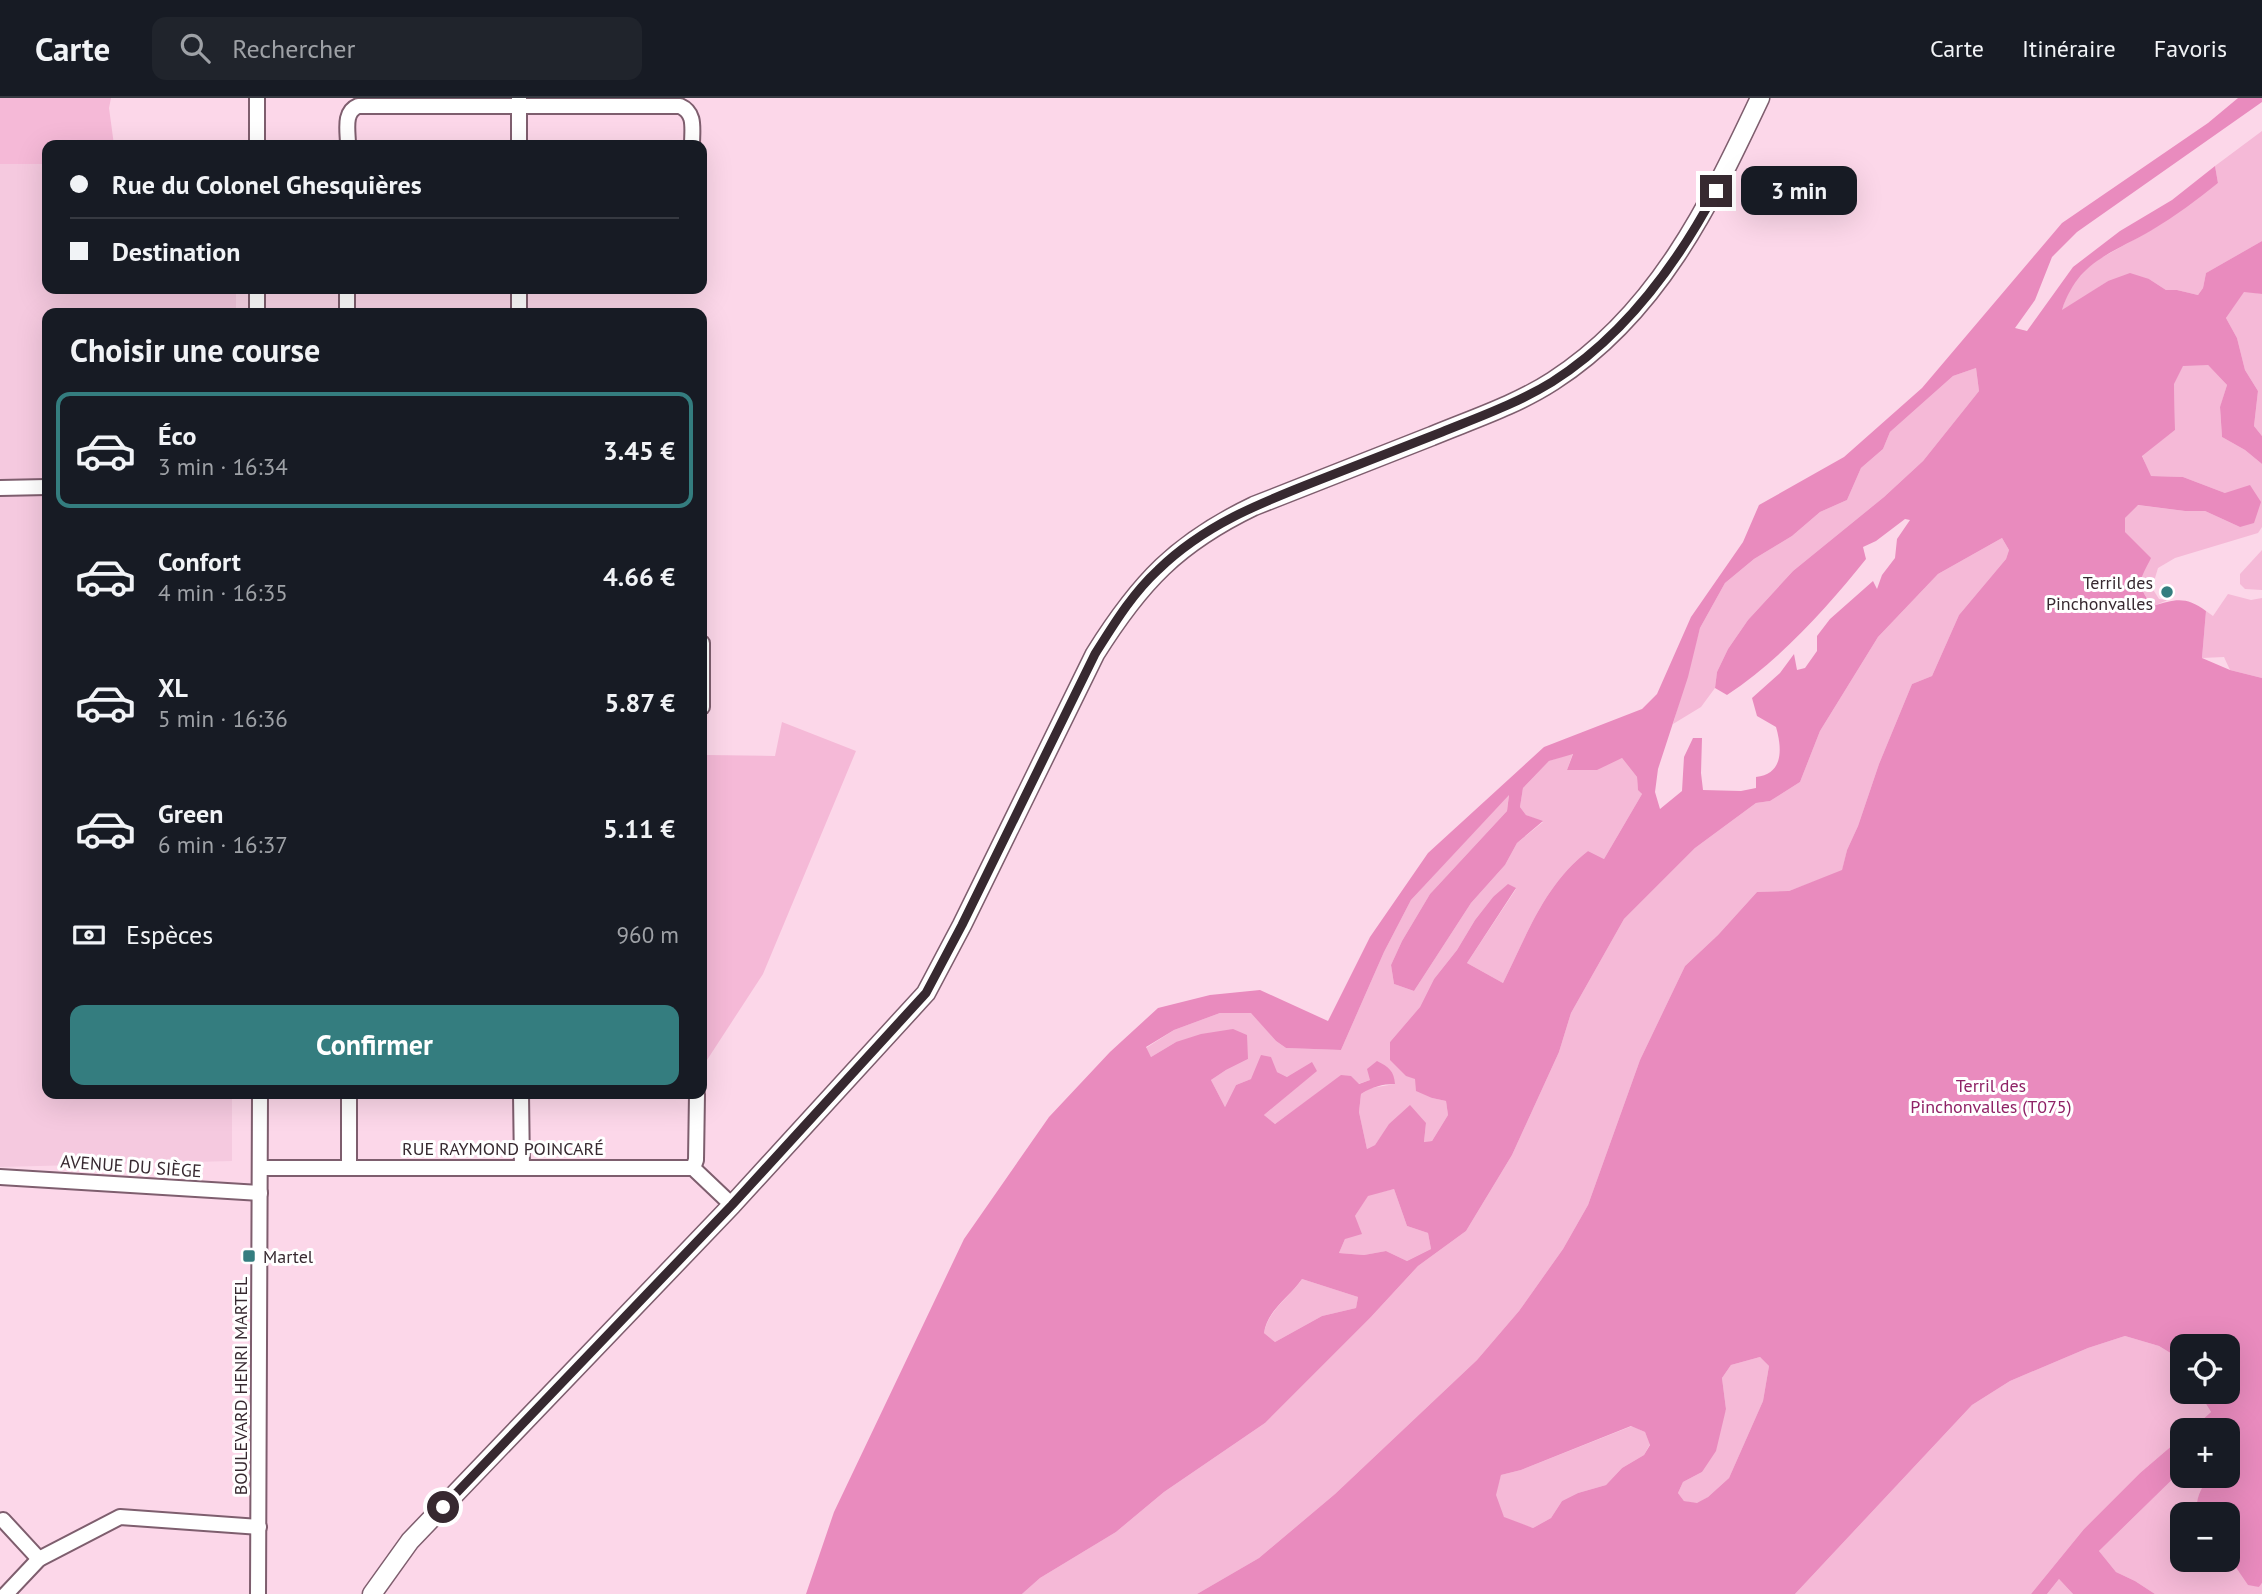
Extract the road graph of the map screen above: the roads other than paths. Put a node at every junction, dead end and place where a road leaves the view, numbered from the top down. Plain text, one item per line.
1 (257, 98) edge
2 (1760, 98) edge
3 (519, 102) edge
4 (257, 140) edge
5 (348, 140) edge
6 (519, 140) edge
7 (692, 140) edge
8 (42, 487) edge
9 (0, 488) edge
10 (260, 1099) edge
11 (349, 1099) edge
12 (521, 1099) edge
13 (697, 1099) edge
14 (349, 1167) junction
15 (260, 1168) junction
16 (522, 1168) junction
17 (693, 1168) junction
18 (0, 1177) edge
19 (260, 1193) junction
20 (732, 1205) junction
21 (3, 1520) dead end
22 (258, 1527) junction
23 (38, 1559) junction
24 (6, 1594) edge
25 (258, 1594) edge
26 (372, 1594) edge

1 - 4 street
2 - 20 main road
3 - 5 street
3 - 6 street
3 - 7 street
8 - 9 street
10 - 15 street, BOULEVARD HENRI MARTEL
11 - 14 street
12 - 16 street
13 - 17 street
14 - 15 street, RUE RAYMOND POINCARÉ
14 - 16 street, RUE RAYMOND POINCARÉ
15 - 19 street, BOULEVARD HENRI MARTEL
16 - 17 street, RUE RAYMOND POINCARÉ
17 - 20 street
18 - 19 street, AVENUE DU SIÈGE
19 - 22 street, BOULEVARD HENRI MARTEL
20 - 26 main road
21 - 23 street
22 - 23 street
22 - 25 street, BOULEVARD HENRI MARTEL
23 - 24 street

